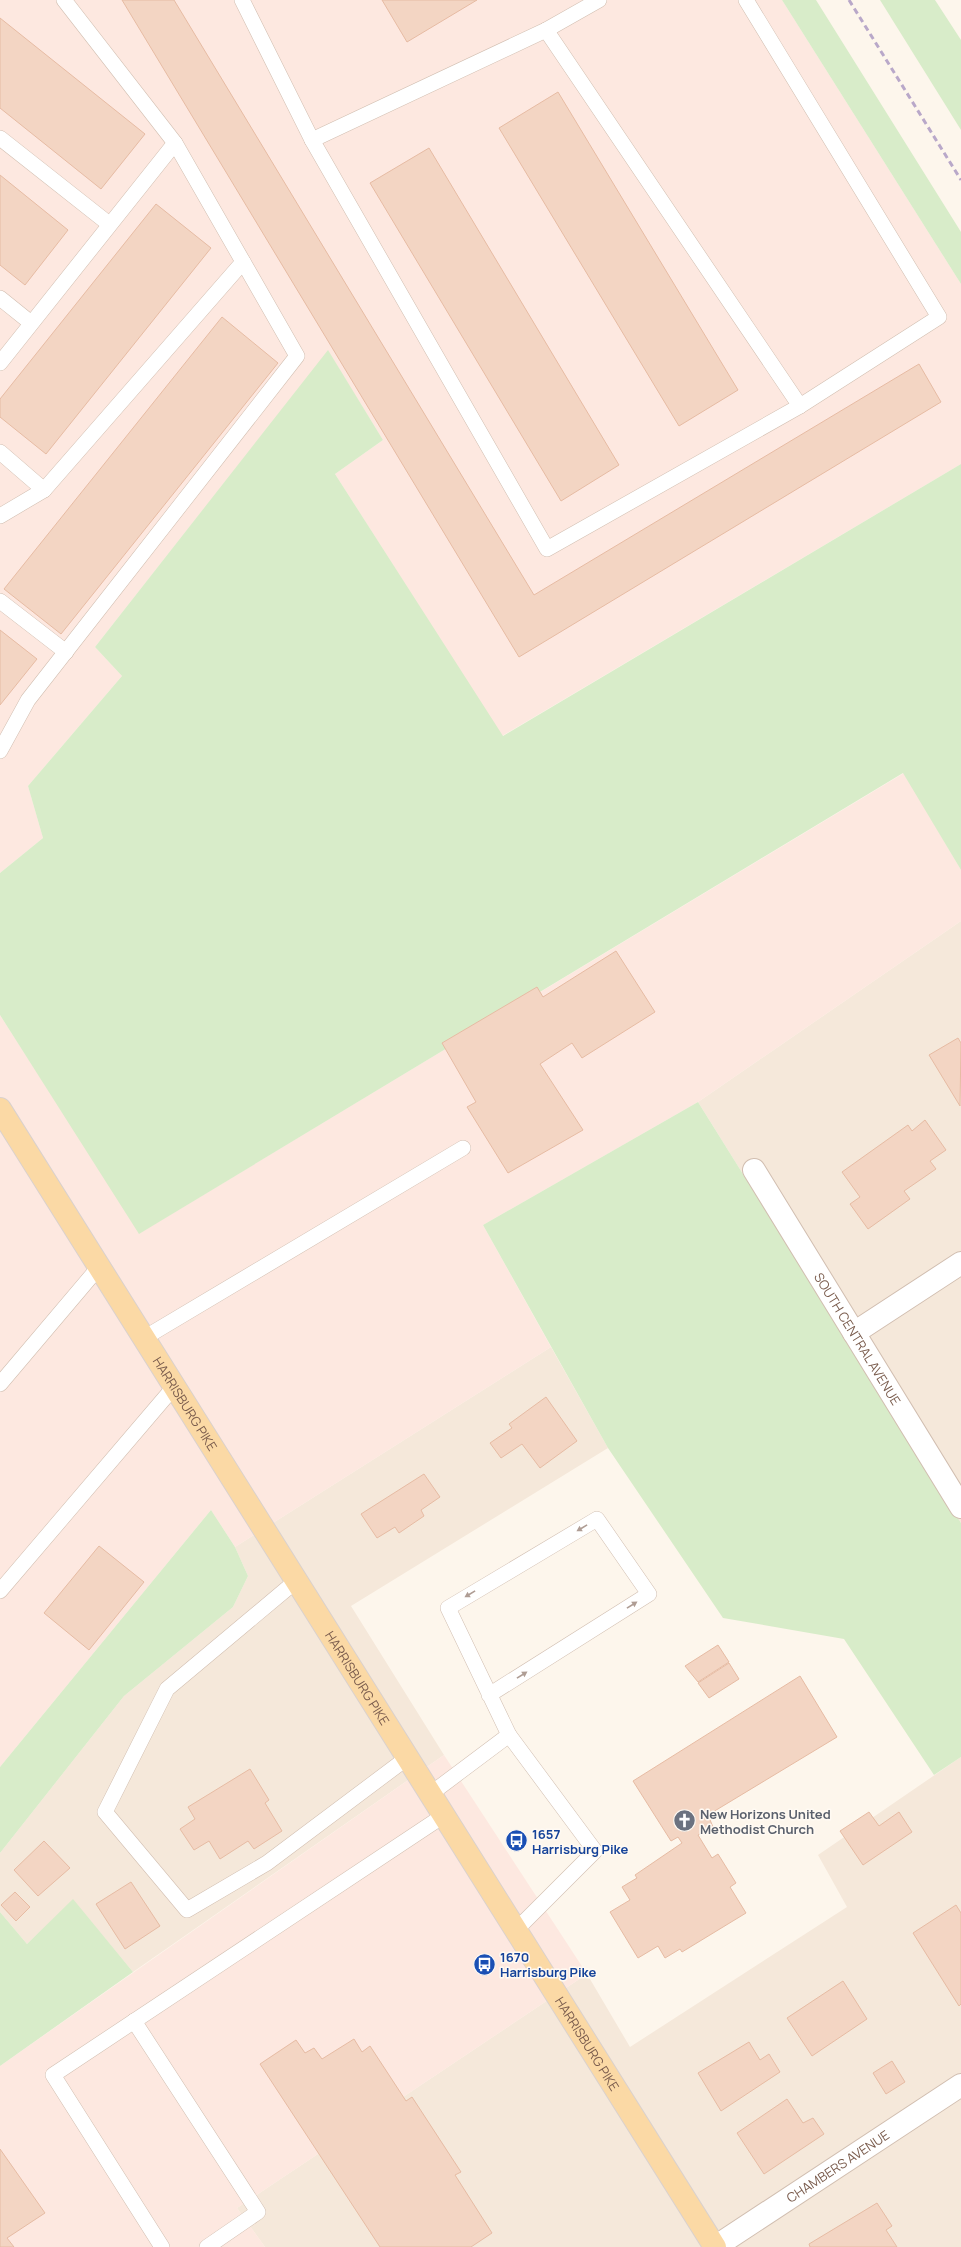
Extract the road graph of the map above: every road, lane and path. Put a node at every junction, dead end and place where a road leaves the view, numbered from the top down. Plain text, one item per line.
1 (64, 0) edge
2 (242, 0) edge
3 (599, 0) edge
4 (746, 0) edge
5 (546, 30) junction
6 (0, 138) edge
7 (312, 140) junction
8 (175, 143) junction
9 (109, 224) junction
10 (243, 262) junction
11 (0, 298) edge
12 (31, 323) junction
13 (0, 363) edge
14 (800, 406) junction
15 (0, 452) edge
16 (44, 490) junction
17 (0, 516) edge
18 (0, 601) edge
19 (66, 652) junction
20 (0, 751) edge
21 (0, 1109) edge
22 (463, 1148) dead end
23 (754, 1170) dead end
24 (961, 1263) edge
25 (98, 1267) junction
26 (854, 1333) junction
27 (144, 1338) junction
28 (0, 1384) edge
29 (174, 1387) junction
30 (961, 1507) edge
31 (296, 1581) junction
32 (0, 1591) edge
33 (489, 1695) junction
34 (509, 1735) junction
35 (407, 1758) junction
36 (429, 1795) junction
37 (443, 1816) junction
38 (515, 1931) junction
39 (134, 2021) junction
40 (961, 2085) edge
41 (162, 2247) edge
42 (207, 2247) edge
43 (715, 2247) edge

1 - 8 lane
2 - 7 lane
3 - 5 lane
4 - 14 lane
5 - 7 lane
5 - 14 lane
6 - 9 lane
7 - 14 lane
8 - 9 lane
8 - 10 lane
9 - 12 lane
10 - 16 lane
10 - 19 lane
11 - 12 lane
12 - 13 lane
15 - 16 lane
16 - 17 lane
18 - 19 lane
19 - 20 lane
21 - 25 main road, HARRISBURG PIKE
22 - 27 lane
23 - 26 street, SOUTH CENTRAL AVENUE
24 - 26 street
25 - 27 main road, HARRISBURG PIKE
25 - 28 lane
26 - 30 street, SOUTH CENTRAL AVENUE
27 - 29 main road, HARRISBURG PIKE
29 - 31 main road, HARRISBURG PIKE
29 - 32 lane
31 - 35 main road, HARRISBURG PIKE
31 - 35 lane
33 -> 33 lane
33 - 34 lane
34 - 36 lane
34 - 38 lane
35 - 36 main road, HARRISBURG PIKE
36 - 37 main road, HARRISBURG PIKE
37 - 38 main road, HARRISBURG PIKE
37 - 39 lane
38 - 43 main road, HARRISBURG PIKE
39 - 41 lane
39 - 42 lane
40 - 43 street, CHAMBERS AVENUE

